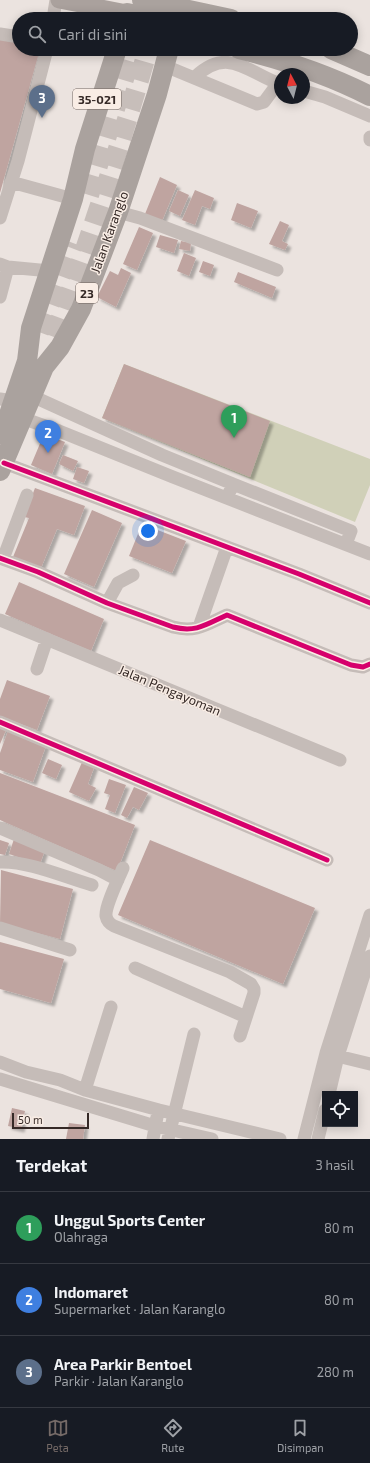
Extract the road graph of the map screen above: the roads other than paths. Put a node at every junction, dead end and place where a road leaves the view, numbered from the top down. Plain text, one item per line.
1 (59, 0) edge
2 (142, 0) edge
3 (209, 0) edge
4 (179, 9) edge
5 (128, 11) edge
6 (55, 12) edge
7 (90, 12) edge
8 (195, 12) edge
9 (222, 12) edge
10 (0, 34) edge
11 (12, 37) edge
12 (45, 56) edge
13 (106, 56) edge
14 (114, 56) edge
15 (267, 56) edge
16 (289, 56) edge
17 (347, 56) edge
18 (169, 58) edge
19 (370, 66) edge
20 (195, 77) junction
21 (274, 81) edge
22 (370, 88) edge
23 (274, 89) edge
24 (310, 93) edge
25 (370, 96) edge
26 (370, 116) edge
27 (85, 149) junction
28 (11, 182) junction
29 (73, 199) junction
30 (118, 212) junction
31 (0, 218) edge
32 (4, 266) edge
33 (277, 270) dead end
34 (50, 271) junction
35 (0, 297) edge
36 (46, 335) tunnel mouth
37 (35, 364) junction
38 (17, 404) edge
39 (66, 412) junction
40 (59, 431) junction
41 (0, 441) edge
42 (162, 455) junction
43 (179, 462) junction
44 (2, 467) edge
45 (156, 470) junction
46 (173, 477) junction
47 (233, 484) junction
48 (28, 495) dead end
49 (227, 498) junction
50 (346, 544) junction
51 (227, 547) junction
52 (370, 554) edge
53 (2, 558) edge
54 (134, 576) dead end
55 (108, 603) junction
56 (208, 603) junction
57 (370, 603) edge
58 (227, 615) junction
59 (0, 620) edge
60 (199, 627) junction
61 (47, 639) junction
62 (370, 664) edge
63 (37, 668) dead end
64 (0, 722) edge
65 (340, 760) dead end
66 (0, 828) edge
67 (327, 860) dead end
68 (0, 862) edge
69 (92, 885) dead end
70 (370, 915) edge
71 (0, 928) edge
72 (70, 950) dead end
73 (367, 952) edge
74 (135, 968) dead end
75 (360, 982) edge
76 (111, 1007) dead end
77 (246, 1017) junction
78 (194, 1034) dead end
79 (240, 1036) dead end
80 (332, 1055) junction
81 (0, 1062) edge
82 (370, 1064) edge
83 (0, 1080) edge
84 (86, 1090) junction
85 (329, 1091) edge
86 (159, 1110) junction
87 (176, 1113) junction
88 (322, 1122) edge
89 (155, 1126) junction
90 (169, 1134) edge
91 (152, 1139) edge
92 (212, 1139) edge
93 (280, 1139) edge
94 (304, 1139) edge
95 (318, 1139) edge

1 - 5 main road
1 - 6 street
1 - 7 main road
2 - 4 highway
3 - 9 highway
4 - 8 highway
10 - 11 street
12 - 28 street
13 - 27 main road, 35-021
14 - 27 highway, Jalan Karanglo
15 - 25 highway
16 - 22 highway
17 - 19 highway
18 - 20 street
18 - 30 highway, Jalan Karanglo
20 - 21 street
20 - 23 street
24 - 26 street
27 - 29 highway, Jalan Karanglo
28 - 29 street
28 - 31 street
29 - 34 highway, Jalan Karanglo
30 - 33 street
30 - 37 highway, Jalan Karanglo / 23
32 - 34 street
32 - 35 street
34 - 37 highway, Jalan Karanglo
36 - 37 highway, 23
37 - 38 highway, Jalan Karanglo / 23
38 - 39 street
38 - 40 street
38 - 41 highway, Jalan Karanglo / 23
38 - 44 highway, Jalan Karanglo / 23
39 - 40 street
39 - 42 street
40 - 45 street
42 - 43 street
42 - 45 street
43 - 46 street
43 - 47 street
44 - 51 street
45 - 46 street
46 - 49 street
47 - 49 street
47 - 50 street
48 - 53 street
49 - 50 street
50 - 52 street
51 - 56 street
51 - 57 street
53 - 55 street
54 - 55 street
55 - 60 street
56 - 58 street
56 - 60 street
58 - 60 street
58 - 62 street
59 - 61 street, Jalan Pengayoman
61 - 63 street
61 - 65 street, Jalan Pengayoman
64 - 67 street
66 - 77 street
68 - 69 street
70 - 73 street
71 - 72 street
73 - 75 street
74 - 77 street
75 - 80 street
76 - 84 street
77 - 79 street
78 - 87 street
80 - 82 street
80 - 85 street
80 - 94 street
81 - 84 street
83 - 89 street
84 - 86 street
86 - 87 street
86 - 89 street
87 - 90 street
87 - 93 street
88 - 95 street
89 - 90 street
89 - 91 street
90 - 92 street

